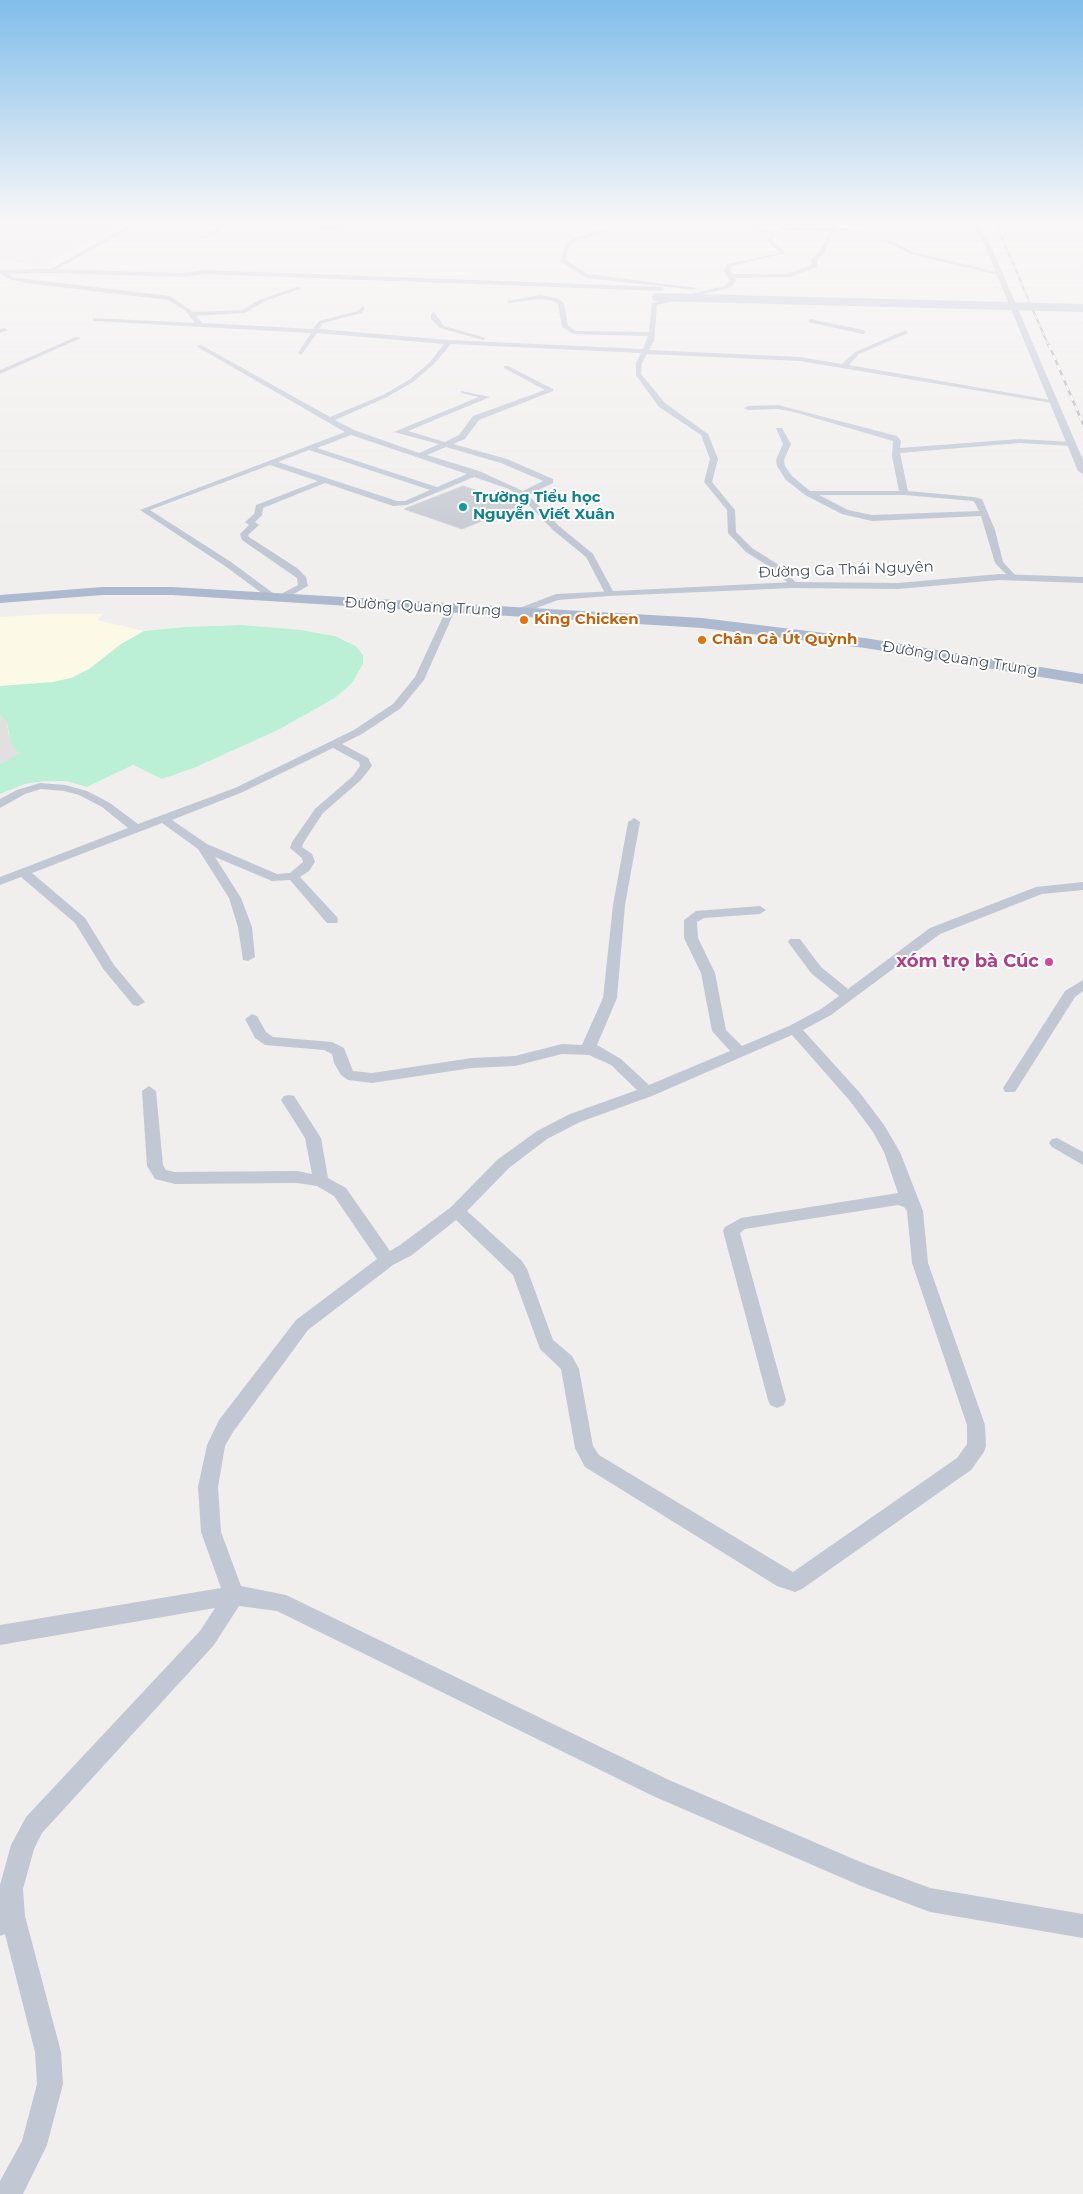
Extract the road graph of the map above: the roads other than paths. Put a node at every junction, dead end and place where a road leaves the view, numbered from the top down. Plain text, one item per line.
1 (240, 326) edge
2 (319, 326) edge
3 (441, 326) edge
4 (565, 326) edge
5 (651, 326) edge
6 (836, 326) edge
7 (1021, 326) edge
8 (317, 331) junction
9 (863, 332) dead end
10 (906, 332) dead end
11 (650, 334) junction
12 (78, 338) dead end
13 (449, 342) junction
14 (506, 345) junction
15 (199, 346) dead end
16 (645, 352) junction
17 (301, 353) dead end
18 (844, 366) junction
19 (506, 367) dead end
20 (0, 372) edge
21 (463, 392) dead end
22 (1052, 401) junction
23 (748, 408) dead end
24 (329, 420) junction
25 (779, 430) dead end
26 (401, 431) junction
27 (351, 432) junction
28 (375, 440) junction
29 (446, 444) junction
30 (1072, 444) junction
31 (310, 448) junction
32 (896, 451) junction
33 (421, 454) junction
34 (272, 463) junction
35 (1083, 471) edge
36 (476, 474) junction
37 (324, 480) junction
38 (437, 490) junction
39 (808, 493) junction
40 (904, 493) junction
41 (523, 494) junction
42 (984, 513) junction
43 (1012, 576) junction
44 (1083, 580) edge
45 (793, 585) junction
46 (609, 593) junction
47 (277, 598) junction
48 (0, 599) edge
49 (451, 608) junction
50 (516, 612) junction
51 (1083, 679) edge
52 (333, 744) junction
53 (0, 804) edge
54 (163, 819) junction
55 (634, 822) dead end
56 (136, 828) junction
57 (203, 847) junction
58 (23, 872) junction
59 (293, 876) junction
60 (0, 881) edge
61 (1083, 886) edge
62 (760, 910) dead end
63 (332, 920) dead end
64 (795, 942) dead end
65 (248, 956) dead end
66 (1083, 984) edge
67 (848, 996) junction
68 (138, 1002) dead end
69 (252, 1019) dead end
70 (794, 1029) junction
71 (591, 1050) junction
72 (740, 1053) junction
73 (1010, 1088) dead end
74 (149, 1091) dead end
75 (647, 1092) junction
76 (289, 1100) dead end
77 (1057, 1142) dead end
78 (1083, 1159) edge
79 (321, 1181) junction
80 (910, 1203) junction
81 (457, 1211) junction
82 (387, 1260) junction
83 (777, 1400) dead end
84 (234, 1595) junction
85 (0, 1635) edge
86 (6, 1920) edge
87 (1083, 1926) edge
88 (8, 2194) edge

1 - 8 street
2 - 8 street
3 - 14 street
4 - 11 street
5 - 11 street
6 - 9 street
7 - 22 street
8 - 13 street
8 - 17 street
10 - 18 street
11 - 16 street
12 - 20 street
13 - 14 street
13 - 24 street
14 - 16 street
15 - 24 street
16 - 18 street
16 - 45 street
18 - 22 street
19 - 29 street
21 - 26 street
22 - 30 street
23 - 32 street
24 - 27 street
25 - 39 street
26 - 28 street
26 - 29 street
27 - 28 street
27 - 31 street
28 - 33 street
29 - 33 street
29 - 41 street
30 - 32 street
30 - 35 street
31 - 34 street
31 - 38 street
32 - 40 street
33 - 36 street
34 - 37 street
34 - 47 street
36 - 38 street
36 - 41 street
37 - 38 street
37 - 47 street
39 - 40 street
39 - 42 street
40 - 42 street
41 - 46 street
42 - 43 street
43 - 44 street, Đường Ga Thái Nguyên
43 - 45 street, Đường Ga Thái Nguyên
45 - 46 street, Đường Ga Thái Nguyên
46 - 50 street, Đường Ga Thái Nguyên
47 - 48 main road, Đường Quang Trung
47 - 49 main road, Đường Quang Trung
49 - 50 main road, Đường Quang Trung
49 - 52 street
50 - 51 main road, Đường Quang Trung
52 - 54 street
52 - 59 street
53 - 56 street
54 - 56 street
54 - 57 street
55 - 71 street
56 - 58 street
57 - 59 street
57 - 65 street
58 - 60 street
58 - 68 street
59 - 63 street
61 - 67 street
62 - 72 street
64 - 67 street
66 - 73 street
67 - 70 street
69 - 71 street
70 - 72 street
70 - 80 street
71 - 75 street
72 - 75 street
74 - 79 street
75 - 81 street
76 - 79 street
77 - 78 street
79 - 82 street
80 - 81 street
80 - 83 street
81 - 82 street
82 - 84 street
84 - 85 street
84 - 86 street
84 - 87 street
86 - 88 street

